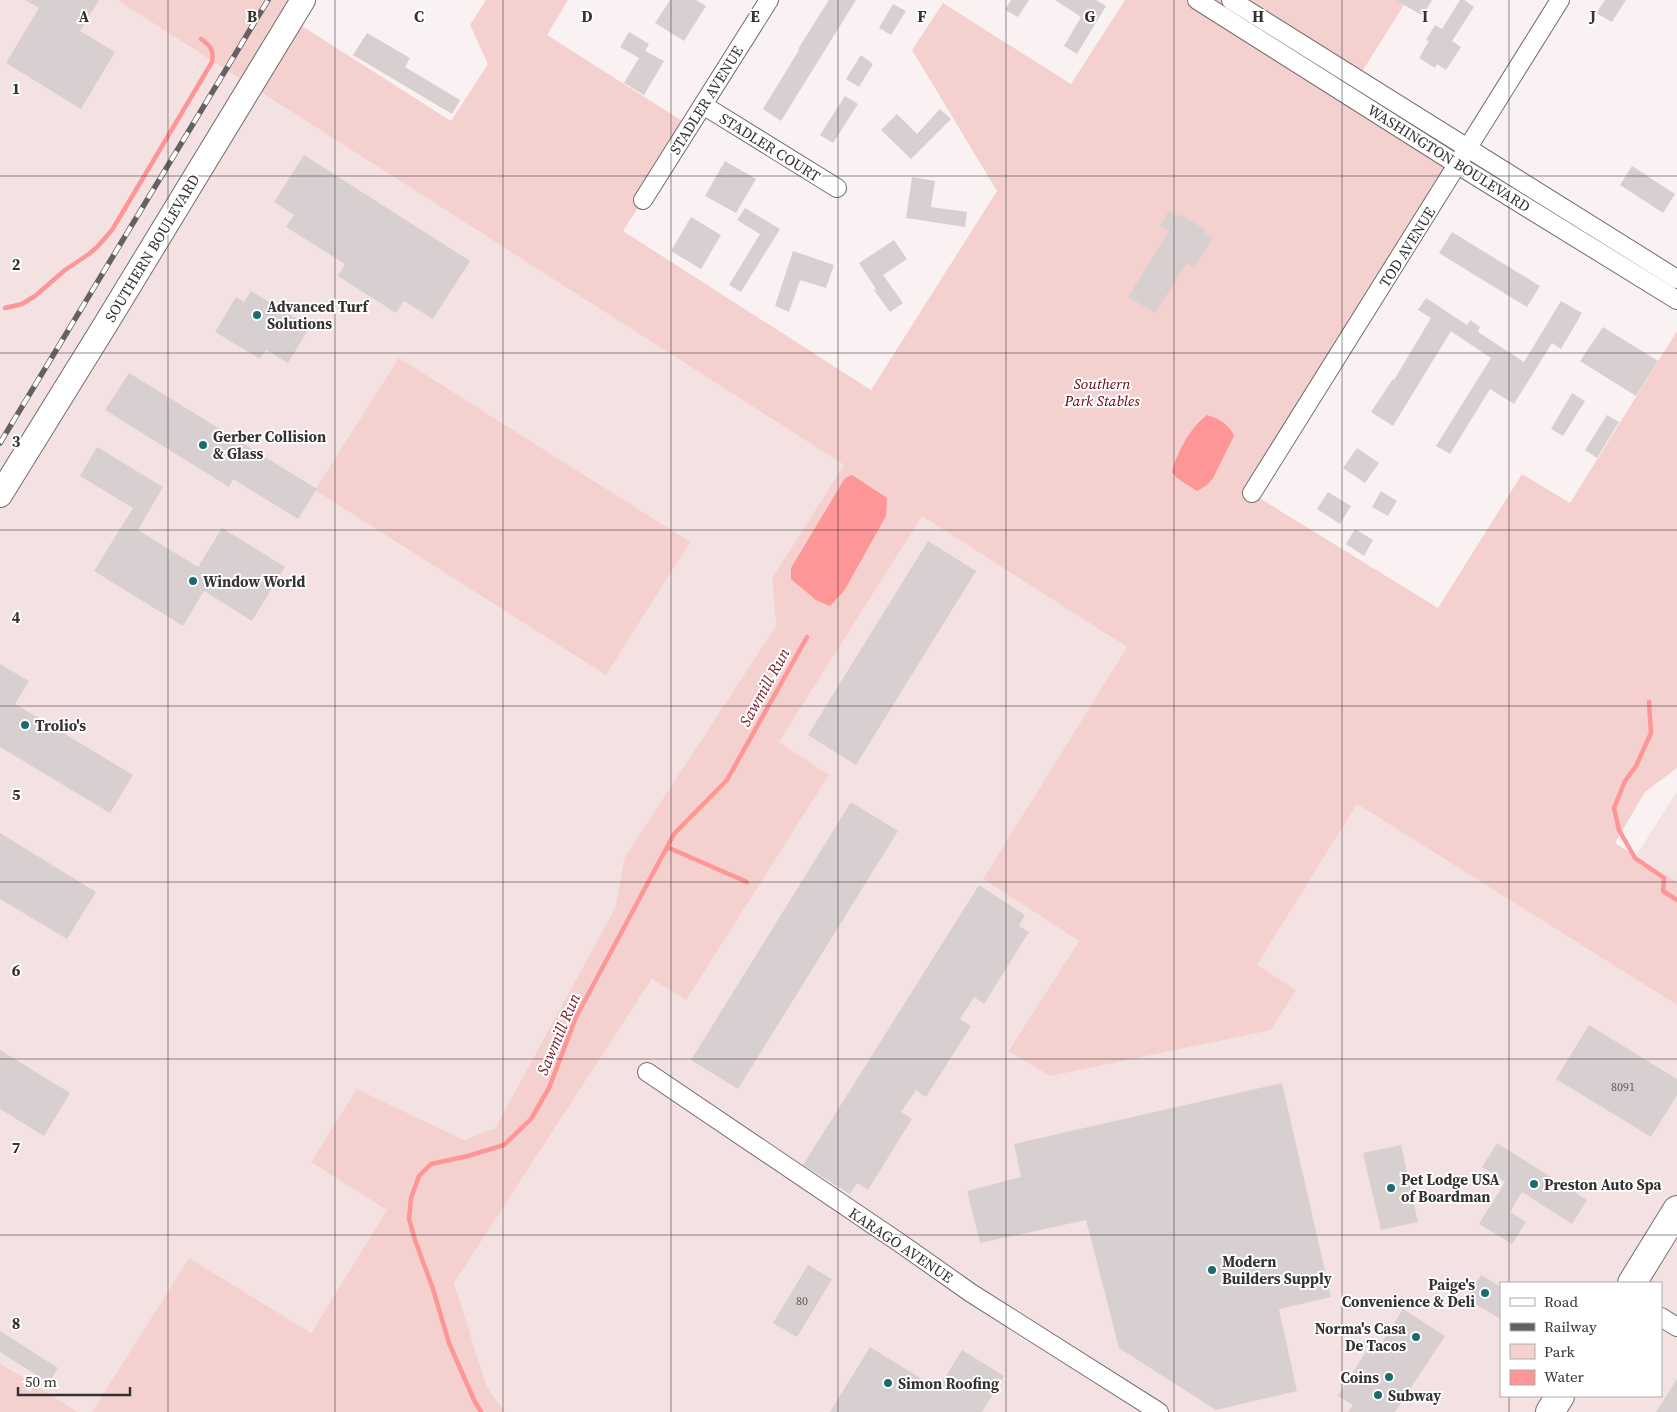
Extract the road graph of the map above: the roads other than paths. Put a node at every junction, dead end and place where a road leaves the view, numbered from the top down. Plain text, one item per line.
1 (303, 0) edge
2 (769, 0) edge
3 (1197, 0) edge
4 (1231, 0) edge
5 (1560, 0) edge
6 (1301, 43) junction
7 (1292, 59) junction
8 (703, 105) junction
9 (1468, 148) junction
10 (1458, 165) junction
11 (837, 188) dead end
12 (643, 200) dead end
13 (1616, 240) junction
14 (1606, 256) junction
15 (1677, 279) edge
16 (1677, 300) edge
17 (1252, 493) dead end
18 (0, 495) edge
19 (647, 1072) dead end
20 (1677, 1210) edge
21 (1633, 1282) edge
22 (1662, 1318) edge
23 (1677, 1327) edge
24 (1559, 1397) edge
25 (1159, 1412) edge
26 (1550, 1412) edge

1 - 18 street, SOUTHERN BOULEVARD
2 - 8 street, STADLER AVENUE
3 - 7 street, WASHINGTON BOULEVARD
4 - 6 street, WASHINGTON BOULEVARD
5 - 9 street, TOD AVENUE
6 - 7 street
6 - 9 street, WASHINGTON BOULEVARD
7 - 10 street, WASHINGTON BOULEVARD
8 - 11 street, STADLER COURT
8 - 12 street, STADLER AVENUE
9 - 10 street, TOD AVENUE
9 - 13 street, WASHINGTON BOULEVARD
10 - 14 street, WASHINGTON BOULEVARD
10 - 17 street, TOD AVENUE
13 - 14 street
13 - 15 street, WASHINGTON BOULEVARD
14 - 16 street, WASHINGTON BOULEVARD
19 - 25 street, KARAGO AVENUE
20 - 21 main road
22 - 23 street
24 - 26 main road

